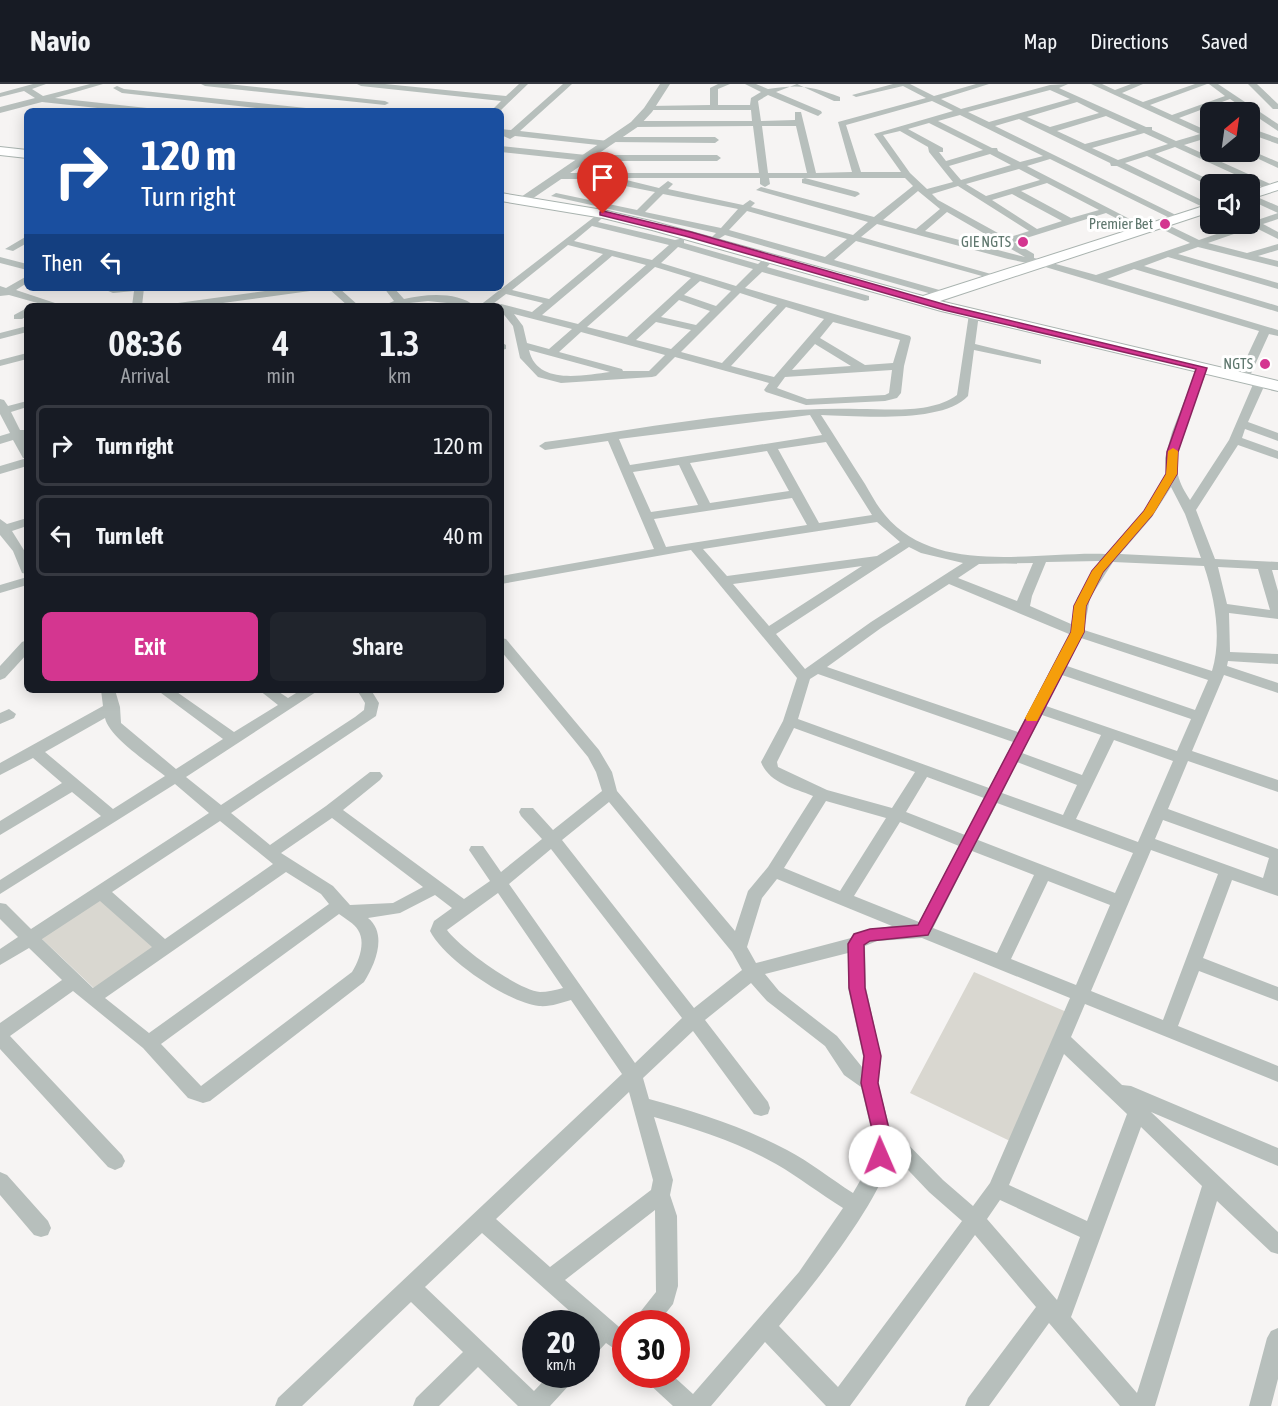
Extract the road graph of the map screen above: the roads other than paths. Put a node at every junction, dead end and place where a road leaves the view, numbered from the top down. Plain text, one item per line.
1 (42, 84) edge
2 (65, 84) edge
3 (99, 84) edge
4 (205, 84) edge
5 (361, 84) edge
6 (524, 84) edge
7 (568, 84) edge
8 (665, 84) edge
9 (726, 84) edge
10 (749, 84) edge
11 (793, 84) edge
12 (801, 84) edge
13 (904, 84) edge
14 (985, 84) edge
15 (1064, 84) edge
16 (1095, 84) edge
17 (1139, 84) edge
18 (1203, 84) edge
19 (1252, 84) edge
20 (1218, 85) edge
21 (402, 86) edge
22 (265, 87) edge
23 (887, 87) junction
24 (1050, 87) junction
25 (25, 88) junction
26 (117, 88) dead end
27 (857, 89) edge
28 (75, 90) junction
29 (768, 92) junction
30 (897, 92) dead end
31 (135, 93) junction
32 (324, 93) junction
33 (1114, 93) junction
34 (0, 95) edge
35 (1232, 96) junction
36 (907, 97) dead end
37 (933, 98) junction
38 (41, 99) junction
39 (507, 99) junction
40 (837, 99) dead end
41 (1077, 100) junction
42 (917, 102) junction
43 (1240, 102) edge
44 (385, 103) junction
45 (244, 104) junction
46 (796, 104) junction
47 (1143, 105) junction
48 (714, 107) junction
49 (754, 107) junction
50 (1277, 107) edge
51 (107, 108) edge
52 (115, 108) edge
53 (279, 108) edge
54 (308, 108) edge
55 (380, 108) edge
56 (498, 108) edge
57 (650, 108) junction
58 (0, 110) edge
59 (1260, 111) edge
60 (963, 112) junction
61 (818, 113) dead end
62 (1107, 113) junction
63 (1019, 116) junction
64 (1260, 117) edge
65 (932, 121) junction
66 (1172, 121) junction
67 (712, 123) junction
68 (757, 123) junction
69 (800, 123) junction
70 (635, 124) junction
71 (1156, 127) dead end
72 (1277, 127) edge
73 (901, 128) junction
74 (989, 128) junction
75 (1050, 130) junction
76 (1097, 130) dead end
77 (1145, 130) junction
78 (1200, 130) edge
79 (504, 132) edge
80 (1260, 132) edge
81 (513, 133) junction
82 (974, 134) dead end
83 (1200, 135) edge
84 (1260, 136) edge
85 (963, 137) junction
86 (1116, 139) junction
87 (715, 140) junction
88 (504, 141) edge
89 (1278, 141) edge
90 (610, 142) junction
91 (1023, 142) junction
92 (1176, 144) junction
93 (1012, 145) dead end
94 (932, 146) junction
95 (1085, 147) junction
96 (1002, 148) dead end
97 (504, 149) edge
98 (0, 151) edge
99 (991, 151) junction
100 (1147, 153) junction
101 (24, 154) edge
102 (1052, 156) junction
103 (1260, 157) edge
104 (586, 158) junction
105 (717, 158) junction
106 (962, 159) junction
107 (1117, 163) junction
108 (945, 164) junction
109 (1277, 164) edge
110 (1021, 166) junction
111 (1106, 166) dead end
112 (1096, 169) dead end
113 (1085, 173) junction
114 (765, 175) junction
115 (785, 175) junction
116 (812, 175) junction
117 (856, 175) junction
118 (879, 175) junction
119 (907, 175) junction
120 (559, 176) junction
121 (590, 176) junction
122 (677, 176) junction
123 (719, 176) junction
124 (1200, 178) edge
125 (1048, 180) junction
126 (960, 184) junction
127 (1276, 187) edge
128 (663, 189) junction
129 (761, 190) junction
130 (921, 190) junction
131 (707, 191) junction
132 (1013, 191) junction
133 (1260, 193) edge
134 (855, 194) junction
135 (556, 196) dead end
136 (504, 198) edge
137 (984, 200) junction
138 (522, 201) junction
139 (1260, 201) edge
140 (1200, 203) edge
141 (745, 208) junction
142 (946, 208) junction
143 (834, 210) junction
144 (1107, 210) junction
145 (1278, 210) edge
146 (640, 212) junction
147 (1200, 212) edge
148 (1278, 216) edge
149 (597, 218) junction
150 (1179, 219) junction
151 (876, 221) junction
152 (1071, 222) junction
153 (1260, 222) edge
154 (1154, 227) junction
155 (1260, 227) edge
156 (918, 232) junction
157 (1036, 232) junction
158 (1226, 234) edge
159 (718, 236) junction
160 (1278, 236) edge
161 (855, 238) junction
162 (682, 239) junction
163 (24, 241) edge
164 (567, 242) junction
165 (1005, 242) junction
166 (1199, 243) junction
167 (1278, 247) edge
168 (10, 249) dead end
169 (610, 253) junction
170 (1167, 254) junction
171 (1248, 256) junction
172 (0, 261) edge
173 (826, 261) junction
174 (765, 263) junction
175 (1044, 263) junction
176 (655, 264) junction
177 (1278, 264) edge
178 (24, 266) edge
179 (1134, 266) junction
180 (698, 277) junction
181 (1000, 278) junction
182 (1095, 279) junction
183 (24, 281) edge
184 (738, 289) junction
185 (1278, 289) edge
186 (287, 291) edge
187 (337, 291) edge
188 (392, 291) edge
189 (429, 291) edge
190 (505, 291) junction
191 (3, 292) edge
192 (946, 295) junction
193 (677, 296) junction
194 (233, 298) edge
195 (422, 298) junction
196 (865, 298) dead end
197 (401, 302) junction
198 (550, 302) junction
199 (924, 302) junction
200 (40, 303) edge
201 (199, 303) edge
202 (351, 303) edge
203 (398, 303) edge
204 (462, 303) edge
205 (498, 303) edge
206 (784, 303) junction
207 (1258, 303) junction
208 (504, 308) edge
209 (1278, 309) edge
210 (718, 310) junction
211 (504, 313) edge
212 (974, 314) junction
213 (534, 316) junction
214 (654, 318) junction
215 (831, 318) junction
216 (580, 328) junction
217 (699, 329) junction
218 (1266, 330) junction
219 (24, 333) edge
220 (1278, 333) edge
221 (0, 336) edge
222 (813, 338) junction
223 (629, 341) junction
224 (522, 345) junction
225 (969, 346) junction
226 (552, 352) junction
227 (675, 354) junction
228 (24, 357) edge
229 (1037, 362) dead end
230 (0, 363) edge
231 (898, 366) junction
232 (723, 367) junction
233 (862, 368) junction
234 (1202, 368) junction
235 (628, 374) junction
236 (779, 377) junction
237 (1243, 378) junction
238 (1260, 382) junction
239 (1278, 386) edge
240 (24, 404) edge
241 (1, 408) edge
242 (813, 411) junction
243 (1242, 424) junction
244 (22, 434) edge
245 (612, 437) junction
246 (1278, 437) edge
247 (829, 438) junction
248 (0, 440) edge
249 (1235, 440) junction
250 (545, 446) dead end
251 (770, 447) junction
252 (1277, 453) edge
253 (683, 460) junction
254 (24, 463) edge
255 (627, 469) junction
256 (0, 470) edge
257 (1172, 474) junction
258 (796, 494) junction
259 (705, 506) junction
260 (1190, 511) junction
261 (647, 516) junction
262 (880, 518) junction
263 (24, 523) edge
264 (1, 528) edge
265 (815, 528) junction
266 (908, 542) junction
267 (694, 546) junction
268 (23, 548) edge
269 (662, 552) junction
270 (1041, 558) junction
271 (1110, 558) junction
272 (882, 559) junction
273 (975, 561) junction
274 (1210, 563) junction
275 (1271, 566) edge
276 (504, 579) edge
277 (950, 579) junction
278 (723, 581) junction
279 (24, 582) edge
280 (0, 589) edge
281 (1023, 608) junction
282 (1221, 608) junction
283 (1278, 615) edge
284 (1077, 632) junction
285 (768, 633) junction
286 (504, 646) edge
287 (24, 648) edge
288 (1278, 659) edge
289 (1058, 668) junction
290 (1220, 668) junction
291 (810, 673) junction
292 (0, 675) edge
293 (1278, 688) edge
294 (109, 693) edge
295 (173, 693) edge
296 (271, 693) edge
297 (307, 693) edge
298 (366, 693) edge
299 (288, 705) junction
300 (112, 707) junction
301 (1038, 708) junction
302 (1200, 717) junction
303 (790, 721) junction
304 (1110, 732) junction
305 (1021, 739) junction
306 (233, 740) junction
307 (33, 750) junction
308 (1013, 755) junction
309 (1183, 756) junction
310 (0, 770) edge
311 (924, 770) junction
312 (375, 776) dead end
313 (177, 777) junction
314 (1086, 782) junction
315 (73, 784) junction
316 (1278, 786) edge
317 (610, 793) junction
318 (822, 794) junction
319 (992, 795) junction
320 (332, 810) junction
321 (527, 812) dead end
322 (1159, 812) junction
323 (219, 814) junction
324 (897, 815) junction
325 (112, 816) junction
326 (1067, 822) junction
327 (0, 829) edge
328 (553, 840) junction
329 (967, 842) junction
330 (1144, 846) junction
331 (477, 850) dead end
332 (269, 853) junction
333 (1278, 855) edge
334 (285, 864) junction
335 (774, 871) junction
336 (1227, 871) junction
337 (1044, 872) junction
338 (500, 882) junction
339 (436, 887) junction
340 (0, 888) edge
341 (1273, 888) edge
342 (101, 892) junction
343 (844, 899) junction
344 (1120, 902) junction
345 (343, 908) junction
346 (464, 908) junction
347 (0, 909) edge
348 (923, 931) junction
349 (30, 938) junction
350 (856, 944) junction
351 (738, 947) junction
352 (164, 948) junction
353 (0, 958) edge
354 (1193, 961) junction
355 (1001, 963) junction
356 (752, 972) junction
357 (74, 981) junction
358 (1277, 990) edge
359 (575, 992) junction
360 (1080, 994) junction
361 (92, 998) junction
362 (693, 1019) junction
363 (1168, 1030) junction
364 (0, 1035) edge
365 (1061, 1040) junction
366 (149, 1043) junction
367 (1278, 1074) edge
368 (633, 1075) junction
369 (869, 1083) junction
370 (1115, 1088) junction
371 (642, 1105) junction
372 (762, 1108) dead end
373 (1138, 1110) junction
374 (880, 1129) junction
375 (1278, 1157) edge
376 (115, 1161) dead end
377 (0, 1181) edge
378 (1213, 1183) junction
379 (997, 1189) junction
380 (660, 1195) junction
381 (856, 1205) junction
382 (974, 1218) junction
383 (481, 1219) junction
384 (41, 1228) dead end
385 (1092, 1233) junction
386 (1278, 1245) edge
387 (549, 1280) junction
388 (410, 1287) junction
389 (655, 1310) edge
390 (1054, 1312) junction
391 (765, 1327) junction
392 (605, 1328) junction
393 (600, 1334) edge
394 (612, 1334) edge
395 (1278, 1338) edge
396 (478, 1352) junction
397 (551, 1388) edge
398 (670, 1388) edge
399 (838, 1405) edge
400 (286, 1406) edge
401 (424, 1406) edge
402 (535, 1406) edge
403 (689, 1406) edge
404 (697, 1406) edge
405 (976, 1406) edge
406 (1134, 1406) edge
407 (1144, 1406) edge
408 (1260, 1406) edge

1 - 25 street
2 - 28 street
3 - 28 street
4 - 22 street
5 - 21 street
6 - 39 street
7 - 81 street
8 - 57 street
9 - 48 street
10 - 29 street
11 - 29 street
12 - 40 street
13 - 23 street
13 - 37 street
14 - 37 street
15 - 24 street
16 - 33 street
17 - 33 street
18 - 47 street
19 - 50 street
20 - 35 street
21 - 39 street
21 - 44 street
22 - 32 street
22 - 45 street
23 - 27 street
23 - 30 street
24 - 41 street
24 - 60 street
25 - 34 street
25 - 38 street
26 - 31 street
28 - 38 street
29 - 46 street
29 - 49 street
31 - 45 street
31 - 52 street
32 - 44 street
32 - 54 street
33 - 47 street
35 - 43 street
35 - 66 street
36 - 42 street
37 - 42 street
37 - 60 street
38 - 51 street
38 - 58 street
39 - 56 street
41 - 62 street
41 - 63 street
42 - 117 street
44 - 55 street
45 - 53 street
46 - 61 street
46 - 69 street
47 - 66 street
48 - 49 street
48 - 57 street
49 - 68 street
50 - 59 street
57 - 70 street
60 - 65 street
60 - 74 street
62 - 75 street
62 - 77 street
63 - 74 street
63 - 75 street
64 - 72 street
65 - 73 street
65 - 85 street
66 - 78 street
67 - 68 street
67 - 70 street
67 - 87 street
68 - 69 street
68 - 114 street
69 - 116 street
70 - 90 street
71 - 77 street
72 - 80 street
73 - 94 street
73 - 119 street
74 - 91 street
75 - 95 street
76 - 86 street
77 - 86 street
77 - 92 street
79 - 81 street
81 - 88 street
81 - 90 street
82 - 85 street
83 - 92 street
84 - 89 street
85 - 99 street
86 - 95 street
87 - 90 street
87 - 105 street
90 - 104 street
91 - 93 street
91 - 102 street
92 - 100 street
92 - 127 street
94 - 106 street
94 - 108 street
95 - 107 street
96 - 99 street
97 - 104 street
98 - 101 main road
99 - 106 street
99 - 110 street
100 - 107 street
100 - 124 street
102 - 110 street
102 - 113 street
103 - 109 street
104 - 105 street
104 - 120 street
105 - 123 street
106 - 108 street
107 - 111 street
107 - 140 street
108 - 126 street
110 - 125 street
110 - 126 street
112 - 113 street
113 - 150 street
114 - 115 street
114 - 123 street
114 - 129 street
115 - 116 street
115 - 134 street
116 - 117 street
117 - 118 street
118 - 119 street
118 - 134 street
119 - 130 street
120 - 121 street
120 - 138 street
121 - 122 street
121 - 128 street
122 - 123 street
122 - 128 street
123 - 131 street
125 - 132 street
125 - 144 street
126 - 130 street
126 - 137 street
127 - 133 main road
128 - 131 street
128 - 146 street
129 - 141 street
129 - 143 street
130 - 142 street
130 - 151 street
131 - 141 street
132 - 137 street
132 - 152 street
134 - 143 street
135 - 146 street
136 - 138 main road
137 - 157 street
138 - 149 main road
139 - 145 street
141 - 159 street
141 - 161 street
142 - 156 street
142 - 165 street
143 - 151 street
144 - 152 street
144 - 154 street
146 - 159 street
147 - 150 main road
148 - 153 street
149 - 162 main road
149 - 164 street
150 - 154 main road
151 - 156 street
151 - 161 street
152 - 157 street
154 - 166 street
154 - 175 main road
155 - 160 street
156 - 175 street
157 - 165 street
158 - 166 street
159 - 162 main road
159 - 173 street
159 - 174 main road
161 - 173 street
161 - 181 street
162 - 174 street
162 - 176 street
163 - 168 street
164 - 169 street
164 - 190 street
165 - 175 street
166 - 170 street
166 - 171 street
167 - 171 street
169 - 176 street
169 - 198 street
170 - 179 street
170 - 185 street
171 - 177 street
172 - 178 street
173 - 192 street
174 - 184 street
174 - 196 street
174 - 199 main road
175 - 181 main road
175 - 182 street
176 - 180 street
176 - 216 street
179 - 182 street
179 - 207 street
180 - 184 street
180 - 193 street
181 - 192 main road
182 - 218 street
183 - 191 street
184 - 206 street
184 - 210 street
185 - 207 street
186 - 194 street
187 - 202 street
188 - 197 street
189 - 195 street
190 - 198 street
190 - 205 street
191 - 200 street
192 - 199 main road
193 - 210 street
193 - 214 street
194 - 201 street
195 - 197 street
195 - 204 street
197 - 203 street
198 - 213 street
199 - 212 main road
206 - 215 street
206 - 232 street
207 - 209 street
208 - 213 street
210 - 217 street
211 - 224 street
212 - 225 street
212 - 234 main road
213 - 216 street
214 - 217 street
214 - 223 street
215 - 222 street
215 - 231 street
216 - 223 street
216 - 226 street
217 - 227 street
218 - 220 street
218 - 237 street
219 - 221 street
222 - 233 street
222 - 236 street
223 - 227 street
224 - 226 street
224 - 235 street
225 - 229 street
225 - 242 street
226 - 235 street
227 - 232 street
227 - 235 street
228 - 230 street
231 - 233 street
231 - 236 street
232 - 236 street
233 - 236 street
234 - 237 main road
234 - 257 street
237 - 238 main road
238 - 239 main road
238 - 243 street
240 - 241 street
241 - 244 street
242 - 245 street
242 - 247 street
243 - 246 street
243 - 249 street
244 - 248 street
245 - 250 street
245 - 255 street
247 - 251 street
247 - 262 street
249 - 252 street
249 - 260 street
251 - 253 street
251 - 258 street
253 - 255 street
253 - 259 street
254 - 256 street
255 - 261 street
257 - 260 street
257 - 271 street
258 - 259 street
258 - 265 street
259 - 261 street
260 - 274 street
261 - 269 street
262 - 265 street
262 - 266 street
263 - 264 street
264 - 268 street
265 - 267 street
266 - 272 street
266 - 273 street
267 - 269 street
267 - 278 street
269 - 276 street
270 - 271 street
270 - 273 street
270 - 281 street
271 - 274 street
271 - 284 street
272 - 278 street
272 - 285 street
273 - 277 street
274 - 275 street
274 - 282 street
275 - 283 street
277 - 281 street
277 - 291 street
278 - 285 street
279 - 280 street
281 - 284 street
282 - 283 street
282 - 290 street
284 - 289 street
284 - 290 street
285 - 291 street
286 - 317 street
287 - 292 street
288 - 290 street
289 - 301 street
289 - 302 street
290 - 293 street
290 - 302 street
291 - 303 street
291 - 305 street
294 - 300 street
295 - 306 street
296 - 299 street
297 - 299 street
298 - 323 street
299 - 306 street
300 - 307 street
300 - 313 street
301 - 304 street
301 - 305 street
302 - 309 street
303 - 311 street
303 - 318 street
304 - 309 street
304 - 314 street
305 - 308 street
306 - 313 street
307 - 310 street
307 - 315 street
308 - 314 street
308 - 319 street
309 - 316 street
309 - 322 street
311 - 319 street
311 - 324 street
312 - 320 street
313 - 323 street
313 - 325 street
314 - 326 street
315 - 325 street
315 - 327 street
317 - 328 street
317 - 351 street
318 - 324 street
318 - 335 street
319 - 326 street
319 - 329 street
320 - 332 street
320 - 339 street
321 - 328 street
322 - 330 street
322 - 333 street
323 - 332 street
323 - 342 street
324 - 329 street
324 - 343 street
325 - 340 street
326 - 330 street
328 - 338 street
328 - 362 street
329 - 337 street
329 - 348 street
330 - 336 street
330 - 344 street
331 - 338 street
332 - 334 street
333 - 341 street
334 - 345 street
334 - 352 street
335 - 343 street
335 - 351 street
336 - 341 street
336 - 354 street
337 - 344 street
337 - 355 street
338 - 346 street
338 - 359 street
339 - 345 street
339 - 346 street
342 - 349 street
342 - 352 street
343 - 348 street
344 - 360 street
345 - 366 street
345 - 366 street
346 - 359 street
347 - 349 street
348 - 350 street
348 - 355 street
349 - 353 street
349 - 357 street
350 - 356 street
350 - 369 street
351 - 356 street
352 - 361 street
354 - 358 street
354 - 363 street
355 - 360 street
356 - 362 street
356 - 369 street
357 - 361 street
357 - 364 street
359 - 368 street
360 - 363 street
360 - 365 street
361 - 366 street
362 - 368 street
362 - 372 street
363 - 367 street
364 - 376 street
365 - 370 street
365 - 379 street
368 - 371 street
368 - 383 street
369 - 374 street
370 - 373 street
370 - 375 street
371 - 380 street
371 - 381 street
373 - 378 street
373 - 385 street
374 - 381 street
374 - 382 street
377 - 384 street
378 - 386 street
378 - 407 street
379 - 382 street
379 - 385 street
380 - 387 street
380 - 389 street
381 - 391 street
382 - 390 street
382 - 399 street
383 - 387 street
383 - 388 street
385 - 390 street
387 - 392 street
388 - 396 street
388 - 400 street
390 - 405 street
390 - 406 street
391 - 399 street
391 - 404 street
392 - 393 street
392 - 394 street
395 - 408 street
396 - 401 street
396 - 402 street
397 - 402 street
398 - 403 street

